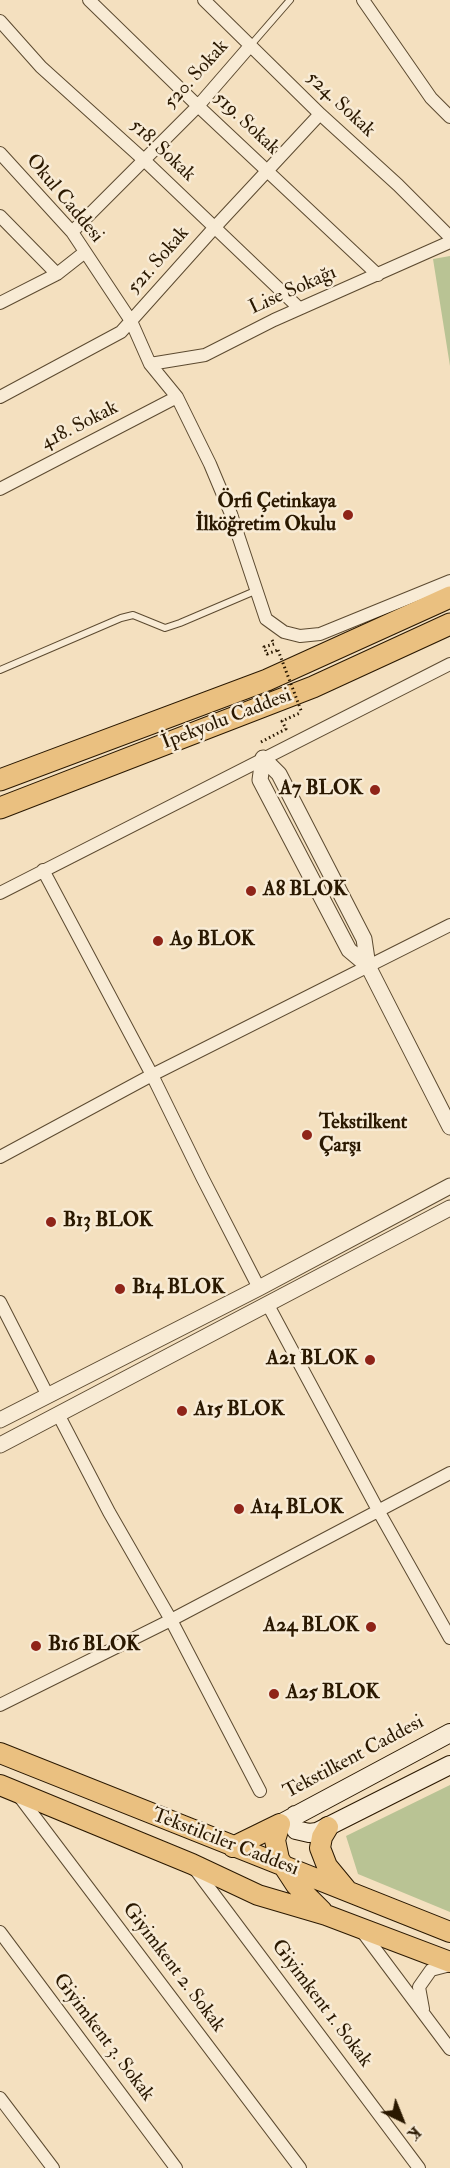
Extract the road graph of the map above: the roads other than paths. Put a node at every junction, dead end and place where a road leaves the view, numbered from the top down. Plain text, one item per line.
1 (89, 0) edge
2 (204, 0) edge
3 (290, 0) edge
4 (363, 0) edge
5 (0, 21) edge
6 (250, 46) junction
7 (198, 106) junction
8 (320, 114) junction
9 (450, 117) edge
10 (0, 153) edge
11 (144, 160) junction
12 (267, 171) junction
13 (0, 216) edge
14 (215, 227) junction
15 (72, 232) junction
16 (450, 237) edge
17 (450, 242) edge
18 (85, 252) junction
19 (57, 274) junction
20 (378, 275) junction
21 (0, 303) edge
22 (299, 308) junction
23 (132, 321) junction
24 (150, 364) junction
25 (0, 397) edge
26 (177, 397) junction
27 (0, 489) edge
28 (450, 580) edge
29 (255, 591) junction
30 (450, 597) edge
31 (450, 624) edge
32 (450, 664) edge
33 (0, 670) edge
34 (263, 758) junction
35 (0, 780) edge
36 (0, 808) edge
37 (43, 870) junction
38 (0, 893) edge
39 (450, 925) edge
40 (368, 966) junction
41 (152, 1075) junction
42 (450, 1126) edge
43 (0, 1157) edge
44 (450, 1186) edge
45 (450, 1208) edge
46 (259, 1288) junction
47 (0, 1302) edge
48 (268, 1305) junction
49 (48, 1396) junction
50 (58, 1414) junction
51 (0, 1420) edge
52 (0, 1445) edge
53 (450, 1473) edge
54 (379, 1512) junction
55 (171, 1620) junction
56 (450, 1638) edge
57 (0, 1705) edge
58 (450, 1733) edge
59 (0, 1754) edge
60 (450, 1765) edge
61 (8, 1788) edge
62 (260, 1791) dead end
63 (288, 1819) junction
64 (328, 1827) junction
65 (233, 1847) junction
66 (192, 1864) junction
67 (282, 1865) junction
68 (347, 1891) junction
69 (326, 1915) junction
70 (359, 1928) junction
71 (0, 1932) edge
72 (450, 1932) edge
73 (450, 1964) edge
74 (423, 2013) junction
75 (450, 2049) edge
76 (0, 2098) edge
77 (53, 2168) edge
78 (176, 2168) edge
79 (300, 2168) edge
80 (419, 2168) edge

1 - 7 street, 519. Sokak
2 - 6 street, 524. Sokak
3 - 6 lane
4 - 9 street
5 - 11 street, 518. Sokak
6 - 7 street, 520. Sokak
6 - 8 street, 524. Sokak
7 - 11 street, 520. Sokak
7 - 12 street, 519. Sokak
8 - 12 street, 521. Sokak
8 - 16 street, 524. Sokak
10 - 15 street, Okul Caddesi
11 - 14 street, 518. Sokak
11 - 15 street, 520. Sokak
12 - 14 street, 521. Sokak
12 - 20 street, 519. Sokak
13 - 19 street
14 - 22 street, 518. Sokak
14 - 23 street, 521. Sokak
15 - 18 street, Okul Caddesi
17 - 20 street, Lise Sokağı
18 - 19 street
18 - 23 street, Okul Caddesi
19 - 21 street
20 - 22 street, Lise Sokağı
22 - 24 street, Lise Sokağı
23 - 24 street, Okul Caddesi
23 - 25 street, 521. Sokak
24 - 26 street, Okul Caddesi
26 - 27 street, 418. Sokak
26 - 29 street, Okul Caddesi
28 - 29 street, Okul Caddesi
29 - 33 lane
30 - 35 highway, İpekyolu Caddesi
31 - 36 highway, İpekyolu Caddesi
32 - 34 street
34 - 37 street
34 - 40 street
37 - 38 street
37 - 41 street
39 - 40 street
40 - 41 street
40 - 42 street
41 - 43 street
41 - 46 street
44 - 46 street
45 - 48 street
46 - 48 street
46 - 49 street
47 - 49 street
48 - 50 street
48 - 54 street
49 - 50 street
49 - 51 street
50 - 52 street
50 - 55 street
53 - 54 street
54 - 55 street
54 - 56 street
55 - 57 street
55 - 62 street
58 - 63 main road, Tekstilkent Caddesi
59 - 65 main road, Tekstilciler Caddesi
60 - 64 main road
61 - 66 main road, Tekstilciler Caddesi
61 - 79 street, Giyimkent 2. Sokak
63 - 64 main road
63 - 65 main road
63 - 67 main road
64 - 68 main road
65 - 67 main road, Tekstilciler Caddesi
66 - 69 main road, Tekstilciler Caddesi
66 - 80 street, Giyimkent 1. Sokak
67 - 68 main road, Tekstilciler Caddesi
67 - 69 main road
68 - 72 main road, Tekstilciler Caddesi
69 - 70 main road, Tekstilciler Caddesi
70 - 73 main road, Tekstilciler Caddesi
70 - 74 street
71 - 78 street, Giyimkent 3. Sokak
73 - 74 street
74 - 75 street
76 - 77 street

